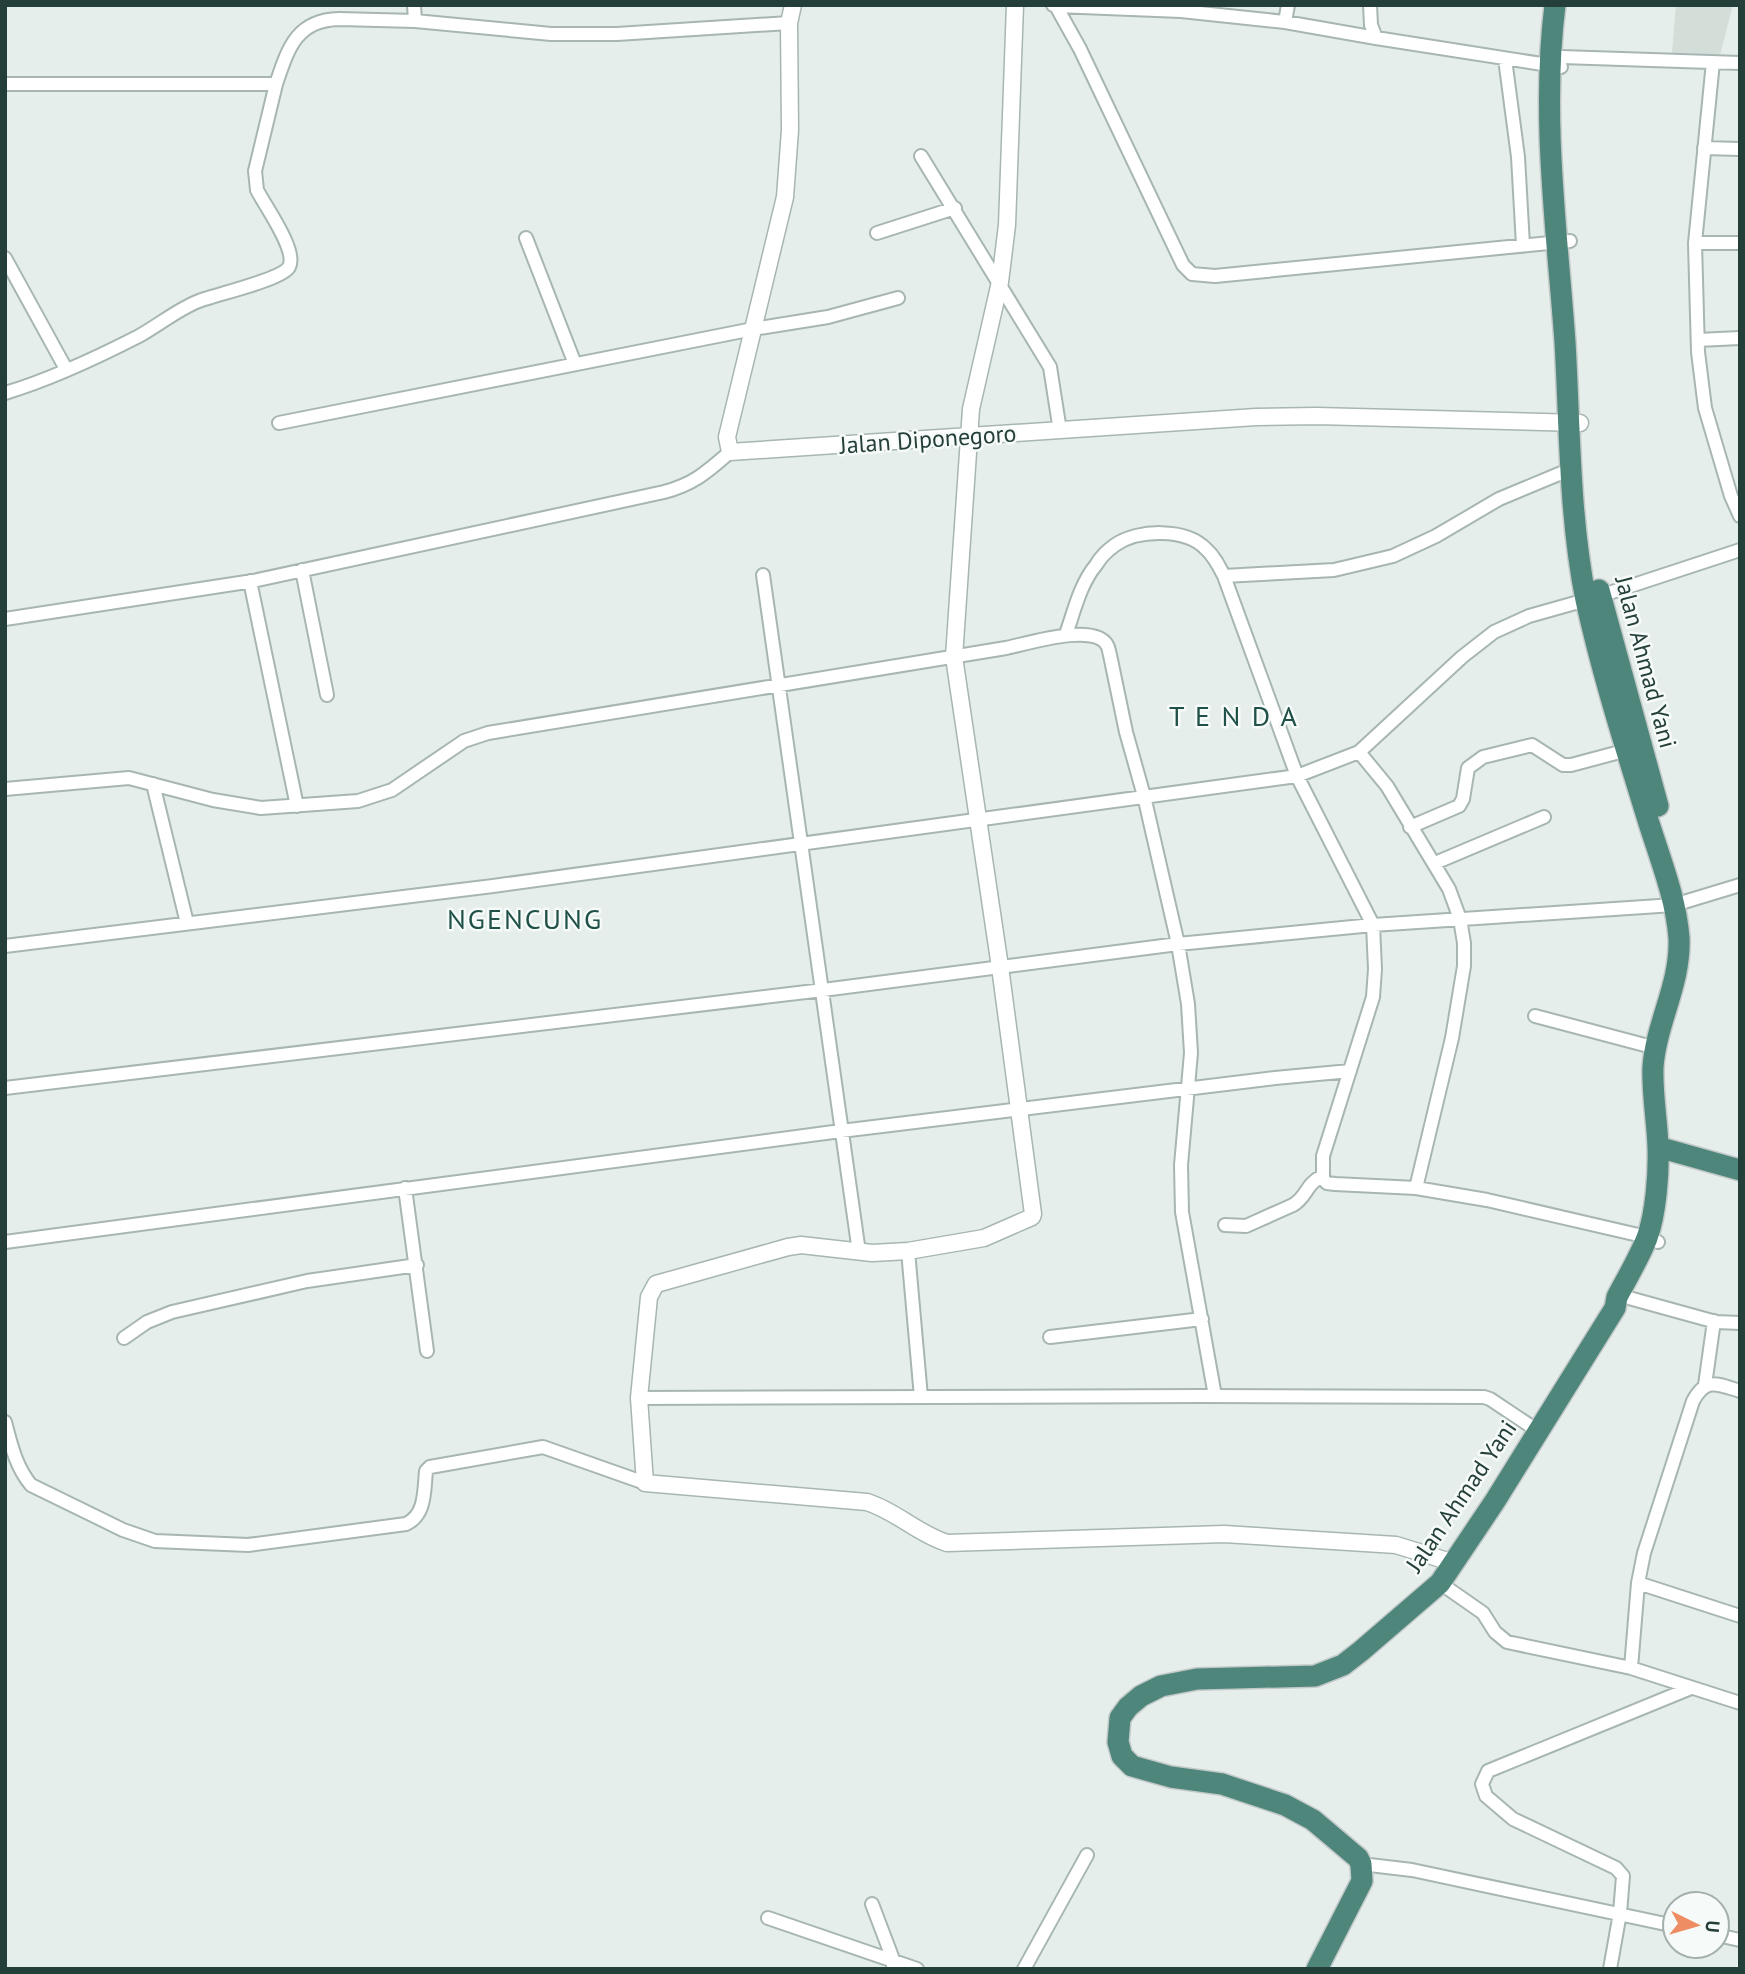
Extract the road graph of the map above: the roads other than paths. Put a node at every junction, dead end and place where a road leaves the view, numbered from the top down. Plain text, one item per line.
1 (414, 5) edge
2 (793, 5) edge
3 (1015, 5) edge
4 (1055, 5) edge
5 (1288, 5) edge
6 (1370, 5) edge
7 (1555, 5) edge
8 (1568, 5) edge
9 (415, 21) junction
10 (1285, 22) junction
11 (789, 23) junction
12 (1376, 38) junction
13 (1505, 59) junction
14 (1713, 62) junction
15 (1558, 63) junction
16 (1740, 63) edge
17 (5, 84) edge
18 (276, 84) junction
19 (1704, 148) junction
20 (1740, 149) edge
21 (921, 156) dead end
22 (955, 208) junction
23 (877, 233) dead end
24 (526, 238) dead end
25 (1563, 242) junction
26 (1695, 243) junction
27 (1740, 243) edge
28 (1523, 245) junction
29 (5, 258) edge
30 (1000, 282) junction
31 (898, 298) dead end
32 (753, 329) junction
33 (1740, 338) edge
34 (1698, 340) junction
35 (575, 365) junction
36 (66, 369) junction
37 (5, 393) edge
38 (279, 423) dead end
39 (1575, 423) junction
40 (1059, 430) junction
41 (969, 435) junction
42 (730, 452) junction
43 (1570, 469) junction
44 (1740, 516) edge
45 (1740, 550) edge
46 (302, 570) junction
47 (764, 575) dead end
48 (1224, 576) junction
49 (250, 581) junction
50 (1593, 597) junction
51 (5, 619) edge
52 (1066, 634) junction
53 (954, 657) junction
54 (779, 685) junction
55 (327, 695) dead end
56 (1634, 749) junction
57 (1359, 752) junction
58 (1297, 776) junction
59 (153, 784) junction
60 (5, 789) edge
61 (1144, 796) junction
62 (297, 806) junction
63 (1544, 817) dead end
64 (978, 818) junction
65 (1410, 827) junction
66 (802, 844) junction
67 (1435, 863) junction
68 (1740, 885) edge
69 (1680, 903) junction
70 (1460, 919) junction
71 (187, 923) junction
72 (1373, 925) junction
73 (1178, 944) junction
74 (5, 946) edge
75 (1000, 967) junction
76 (823, 990) junction
77 (1535, 1016) dead end
78 (1659, 1044) junction
79 (1350, 1072) junction
80 (5, 1088) edge
81 (1186, 1089) junction
82 (1019, 1110) junction
83 (841, 1130) junction
84 (1664, 1148) junction
85 (1740, 1170) edge
86 (1322, 1176) junction
87 (405, 1188) junction
88 (1416, 1188) junction
89 (1225, 1225) dead end
90 (1653, 1239) junction
91 (5, 1242) edge
92 (908, 1251) junction
93 (859, 1252) junction
94 (417, 1265) junction
95 (1622, 1303) junction
96 (1202, 1319) junction
97 (1714, 1321) junction
98 (1740, 1323) edge
99 (1050, 1337) dead end
100 (124, 1338) dead end
101 (427, 1351) dead end
102 (1705, 1385) junction
103 (1740, 1391) edge
104 (1215, 1396) junction
105 (921, 1397) junction
106 (639, 1398) junction
107 (5, 1422) edge
108 (1538, 1431) junction
109 (10, 1458) edge
110 (645, 1483) junction
111 (1454, 1563) junction
112 (1440, 1583) junction
113 (1638, 1583) junction
114 (1740, 1616) edge
115 (1631, 1668) junction
116 (1690, 1688) junction
117 (1740, 1703) edge
118 (1087, 1855) dead end
119 (1361, 1864) junction
120 (873, 1904) dead end
121 (1620, 1913) junction
122 (768, 1918) dead end
123 (1661, 1923) edge
124 (893, 1965) edge
125 (917, 1969) edge
126 (1024, 1969) edge
127 (1317, 1969) edge
128 (1610, 1969) edge

1 - 9 street
2 - 11 street
3 - 30 street
4 - 10 street
4 - 28 street
5 - 10 street
6 - 12 street
7 - 15 highway, Jalan Ahmad Yani
8 - 15 highway, Jalan Ahmad Yani
9 - 11 street
9 - 18 street
10 - 12 street
11 - 32 street
12 - 13 street
13 - 15 street
13 - 28 street
14 - 15 street
14 - 16 street
14 - 19 street
15 - 25 highway, Jalan Ahmad Yani
17 - 18 street
18 - 36 street
19 - 20 street
19 - 26 street
21 - 22 street
22 - 23 street
22 - 30 street
24 - 35 street
25 - 28 street
25 - 39 highway, Jalan Ahmad Yani
26 - 27 street
26 - 34 street
29 - 36 street
30 - 40 street
30 - 41 street
31 - 32 street
32 - 35 street
32 - 42 street
33 - 34 street
34 - 44 street
35 - 38 street
36 - 37 street
39 - 40 street, Jalan Diponegoro
39 - 43 highway, Jalan Ahmad Yani
39 - 50 highway, Jalan Ahmad Yani
40 - 41 street, Jalan Diponegoro
41 - 42 street, Jalan Diponegoro
41 - 53 street
42 - 46 street
43 - 48 street
43 - 50 highway, Jalan Ahmad Yani
45 - 50 street
46 - 49 street
46 - 55 street
47 - 54 street
48 - 52 street
48 - 58 street
49 - 51 street
49 - 62 street
50 - 56 highway, Jalan Ahmad Yani
50 - 57 street
52 - 53 street
52 - 61 street
53 - 54 street
53 - 64 street
54 - 62 street
54 - 66 street
56 - 65 street
56 - 69 highway, Jalan Ahmad Yani
57 - 58 street
57 - 65 street
58 - 61 street
58 - 72 street
59 - 60 street
59 - 62 street
59 - 71 street
61 - 64 street
61 - 73 street
63 - 67 street
64 - 66 street
64 - 75 street
65 - 67 street
66 - 71 street
66 - 76 street
67 - 70 street
68 - 69 street
69 - 70 street
69 - 78 highway, Jalan Ahmad Yani
70 - 72 street
70 - 88 street
71 - 74 street
72 - 73 street
72 - 79 street
73 - 75 street
73 - 81 street
75 - 76 street
75 - 82 street
76 - 80 street
76 - 83 street
77 - 78 street
78 - 84 highway, Jalan Ahmad Yani
79 - 81 street
79 - 86 street
81 - 82 street
81 - 96 street
82 - 83 street
82 - 92 street
83 - 87 street
83 - 93 street
84 - 85 highway
84 - 90 highway, Jalan Ahmad Yani
86 - 88 street
86 - 89 street
87 - 91 street
87 - 94 street
88 - 90 street
90 - 95 highway, Jalan Ahmad Yani
92 - 93 street
92 - 105 street
93 - 106 street
94 - 100 street
94 - 101 street
95 - 97 street
95 - 108 highway, Jalan Ahmad Yani
96 - 99 street
96 - 104 street
97 - 98 street
97 - 102 street
102 - 103 street
102 - 113 street
104 - 105 street
104 - 108 street
105 - 106 street
106 - 110 street
107 - 109 street
108 - 111 highway, Jalan Ahmad Yani
109 - 110 street
110 - 111 street
111 - 112 highway, Jalan Ahmad Yani
112 - 115 street
112 - 119 highway, Jalan Ahmad Yani
113 - 114 street
113 - 115 street
115 - 116 street
116 - 117 street
116 - 121 street
118 - 126 street
119 - 121 street
119 - 127 highway
120 - 124 street
121 - 123 street
121 - 128 street
122 - 124 street
124 - 125 street

